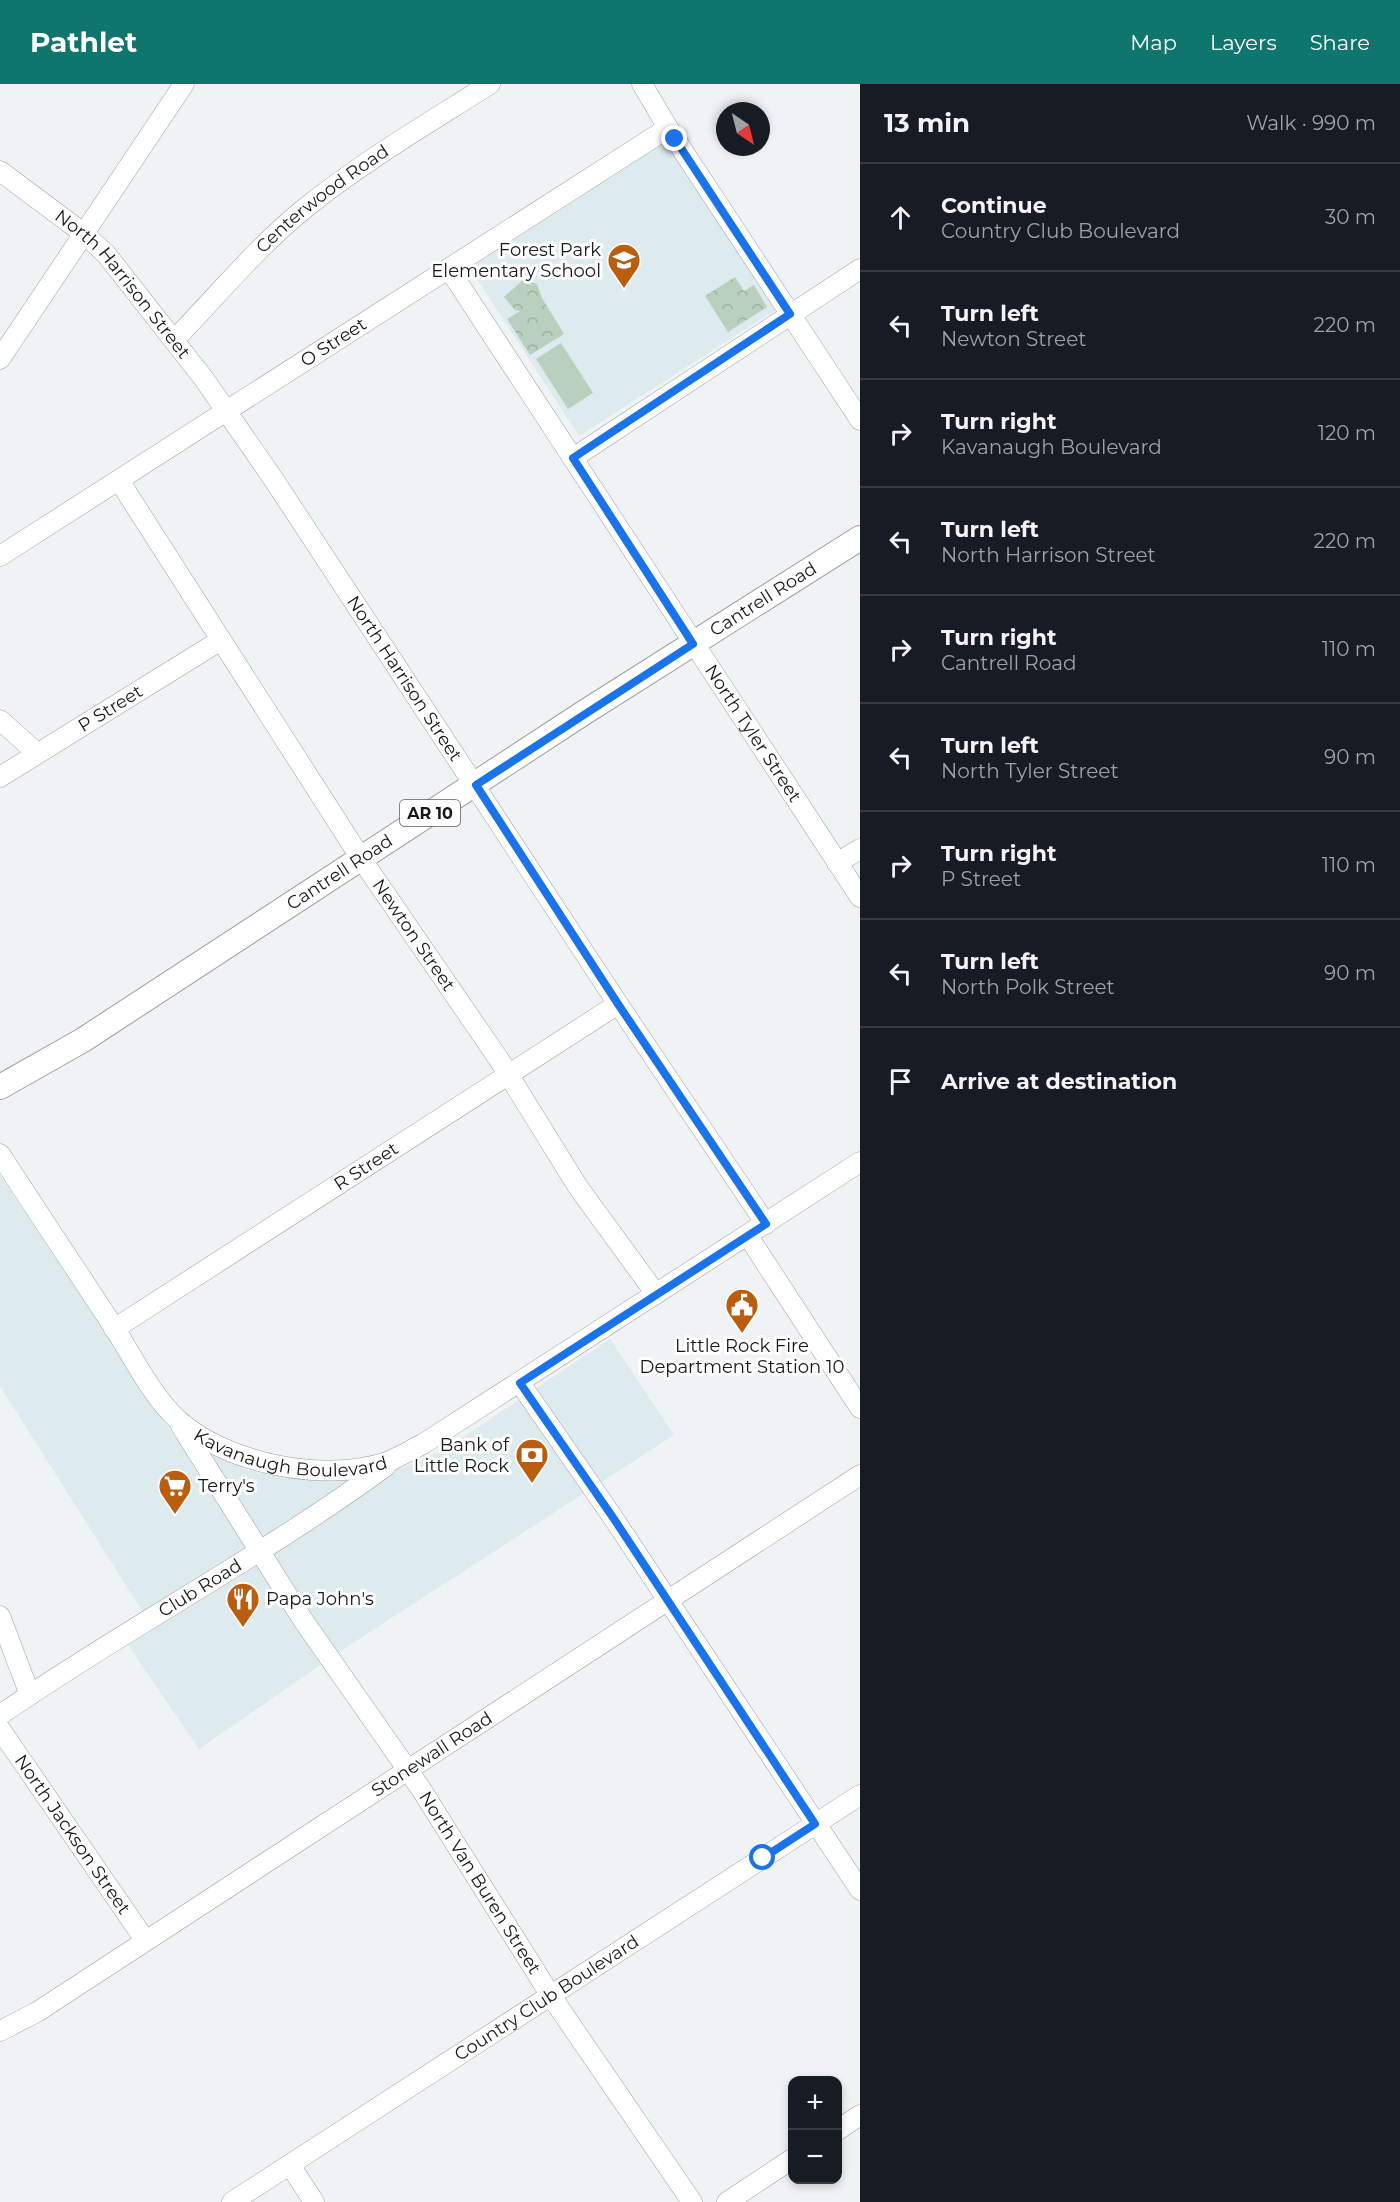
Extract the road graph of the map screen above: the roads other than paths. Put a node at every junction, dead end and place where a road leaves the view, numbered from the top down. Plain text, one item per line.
1 (184, 84) edge
2 (490, 84) edge
3 (642, 84) edge
4 (668, 128) junction
5 (0, 171) edge
6 (83, 233) junction
7 (449, 269) junction
8 (860, 269) edge
9 (790, 314) junction
10 (175, 339) junction
11 (0, 360) edge
12 (225, 411) junction
13 (860, 420) edge
14 (573, 458) junction
15 (120, 482) junction
16 (860, 538) edge
17 (0, 556) edge
18 (221, 640) junction
19 (693, 644) junction
20 (0, 720) edge
21 (37, 753) junction
22 (0, 777) edge
23 (476, 785) junction
24 (860, 849) edge
25 (360, 857) junction
26 (837, 863) junction
27 (860, 897) edge
28 (618, 1004) junction
29 (508, 1074) junction
30 (0, 1087) edge
31 (0, 1154) edge
32 (860, 1162) edge
33 (766, 1224) junction
34 (748, 1236) junction
35 (656, 1294) junction
36 (114, 1329) junction
37 (520, 1383) junction
38 (860, 1408) edge
39 (176, 1418) junction
40 (399, 1456) junction
41 (860, 1475) edge
42 (260, 1551) junction
43 (667, 1599) junction
44 (0, 1616) edge
45 (30, 1695) junction
46 (0, 1715) edge
47 (0, 1729) edge
48 (406, 1770) junction
49 (860, 1795) edge
50 (815, 1824) junction
51 (860, 1890) edge
52 (145, 1940) junction
53 (551, 1996) junction
54 (0, 2031) edge
55 (860, 2115) edge
56 (842, 2127) edge
57 (788, 2162) edge
58 (290, 2165) junction
59 (689, 2198) edge
60 (232, 2202) edge
61 (314, 2202) edge
62 (727, 2202) edge

1 - 6 street
2 - 10 street, Centerwood Road
3 - 4 street
4 - 7 street, O Street
4 - 9 street
5 - 6 street, North Harrison Street
6 - 10 street, North Harrison Street
6 - 11 street
7 - 12 street, O Street
7 - 14 street, North Tyler Street
8 - 9 street
9 - 13 street
9 - 14 street
10 - 12 street, North Harrison Street
12 - 15 street, O Street
12 - 23 street, North Harrison Street
14 - 19 street, North Tyler Street
15 - 17 street, O Street
15 - 18 street, Newton Street
16 - 19 main road, Cantrell Road / AR 10
18 - 21 street, P Street
18 - 25 street, Newton Street
19 - 23 main road, Cantrell Road / AR 10
19 - 26 street, North Tyler Street
20 - 21 street
21 - 22 street, P Street
23 - 25 main road, Cantrell Road / AR 10
23 - 28 street, North Harrison Street
24 - 26 street
25 - 29 street, Newton Street
25 - 30 main road, Cantrell Road / AR 10
26 - 27 street, North Tyler Street
28 - 29 street, R Street
28 - 33 street, North Harrison Street
29 - 35 street, Newton Street
29 - 36 street, R Street
31 - 36 street, Kavanaugh Boulevard
32 - 33 street, Kavanaugh Boulevard
33 - 34 street, Kavanaugh Boulevard
34 - 35 street, Kavanaugh Boulevard
34 - 38 street
35 - 37 street, Kavanaugh Boulevard
36 - 39 street, Kavanaugh Boulevard
37 - 40 street, Kavanaugh Boulevard
37 - 43 street
39 - 40 street, Kavanaugh Boulevard
39 - 42 street, North Van Buren Street
40 - 42 street, Club Road
41 - 43 street, Stonewall Road
42 - 45 street, Club Road
42 - 48 street, North Van Buren Street
43 - 48 street, Stonewall Road
43 - 50 street
44 - 45 street
45 - 46 street, Club Road
47 - 52 street, North Jackson Street
48 - 52 street, Stonewall Road
48 - 53 street, North Van Buren Street
49 - 50 street, Country Club Boulevard
50 - 51 street
50 - 53 street, Country Club Boulevard
52 - 54 street, Stonewall Road
53 - 58 street, Country Club Boulevard
53 - 59 street, North Van Buren Street
55 - 56 street
57 - 62 street
58 - 60 street, Country Club Boulevard
58 - 61 street

